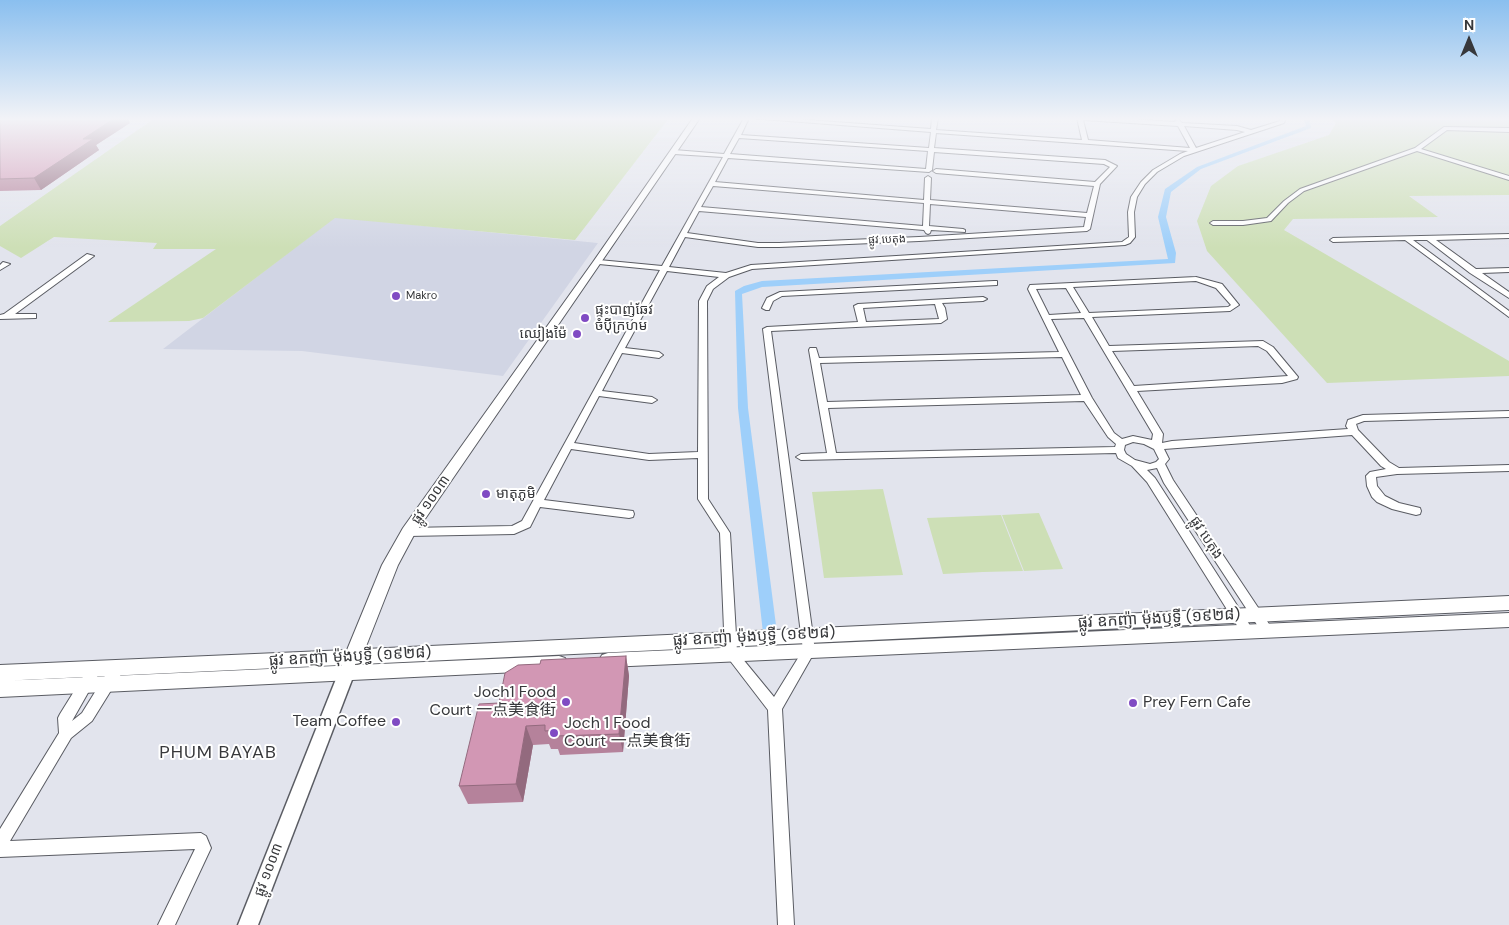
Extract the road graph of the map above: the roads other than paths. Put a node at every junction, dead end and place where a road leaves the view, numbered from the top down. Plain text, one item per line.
1 (668, 161) edge
2 (724, 161) edge
3 (757, 161) edge
4 (930, 161) edge
5 (1093, 161) edge
6 (1170, 161) edge
7 (1383, 161) edge
8 (1456, 161) edge
9 (929, 173) junction
10 (928, 178) junction
11 (1509, 178) edge
12 (711, 184) junction
13 (1096, 187) junction
14 (927, 202) junction
15 (698, 208) junction
16 (1089, 216) junction
17 (1213, 223) dead end
18 (926, 227) junction
19 (988, 233) junction
20 (683, 235) junction
21 (1509, 236) edge
22 (1429, 238) junction
23 (919, 239) junction
24 (1407, 239) junction
25 (1332, 240) dead end
26 (90, 256) dead end
27 (598, 262) junction
28 (665, 268) junction
29 (1509, 270) edge
30 (1473, 271) junction
31 (726, 275) junction
32 (994, 283) dead end
33 (1068, 285) junction
34 (1509, 296) edge
35 (983, 300) dead end
36 (937, 301) junction
37 (766, 308) dead end
38 (1087, 315) junction
39 (1509, 315) edge
40 (4, 316) edge
41 (33, 316) dead end
42 (1047, 317) junction
43 (863, 324) junction
44 (1107, 349) junction
45 (619, 350) junction
46 (813, 350) dead end
47 (1065, 354) junction
48 (659, 355) dead end
49 (815, 361) junction
50 (1131, 389) junction
51 (596, 393) junction
52 (1087, 398) junction
53 (652, 400) dead end
54 (823, 405) junction
55 (1509, 414) edge
56 (1354, 432) junction
57 (569, 445) junction
58 (1155, 446) junction
59 (1120, 447) junction
60 (703, 455) junction
61 (832, 456) junction
62 (801, 457) dead end
63 (1160, 464) junction
64 (1136, 465) junction
65 (1509, 468) edge
66 (1397, 471) junction
67 (539, 503) junction
68 (1416, 511) dead end
69 (629, 514) dead end
70 (408, 532) junction
71 (1509, 603) edge
72 (1256, 614) junction
73 (1237, 615) junction
74 (1509, 620) edge
75 (1266, 630) junction
76 (1247, 631) junction
77 (800, 643) junction
78 (737, 646) junction
79 (350, 665) junction
80 (118, 667) junction
81 (96, 668) junction
82 (0, 673) edge
83 (107, 684) junction
84 (86, 685) junction
85 (0, 689) edge
86 (775, 708) junction
87 (66, 734) junction
88 (0, 843) edge
89 (0, 848) edge
90 (166, 925) edge
91 (248, 925) edge
92 (786, 925) edge

1 - 27 main road, ផ្លូវ ១០០៣
2 - 12 street
3 - 9 street
4 - 9 street
5 - 13 street
6 - 31 street
7 - 17 street
8 - 11 street
9 - 10 street
9 - 10 street
9 - 13 street
10 - 14 street
12 - 14 street
12 - 15 street
13 - 16 street
14 - 16 street
14 - 18 street
15 - 18 street
15 - 20 street
16 - 19 street, ផ្លូវ បេតុង
18 - 19 street
18 - 23 street
19 - 23 street, ផ្លូវ បេតុង
20 - 23 street, ផ្លូវ បេតុង
20 - 28 street
21 - 22 street
22 - 24 street
22 - 30 street
24 - 25 street
24 - 39 street
26 - 40 street
27 - 28 street
27 - 70 main road, ផ្លូវ ១០០៣
28 - 31 street
28 - 45 street
29 - 30 street
30 - 34 street
31 - 60 street
32 - 37 street
33 - 38 street
33 - 38 street
33 - 42 street, ផ្លូវ បេតុង
35 - 36 street
36 - 43 street
36 - 43 street
38 - 42 street
38 - 44 street
40 - 41 street
42 - 47 street, ផ្លូវ បេតុង
43 - 77 street
44 - 50 street
44 - 50 street
45 - 48 street
45 - 51 street
46 - 49 street
47 - 49 street
47 - 52 street, ផ្លូវ បេតុង
49 - 54 street
50 - 58 street
51 - 53 street
51 - 57 street
52 - 54 street
52 - 59 street, ផ្លូវ បេតុង
54 - 61 street
55 - 56 street
56 - 58 street
56 - 66 street
57 - 60 street
57 - 67 street
58 - 59 street
58 - 63 street, ផ្លូវ បេតុង
59 - 61 street
59 - 64 street, ផ្លូវ បេតុង
60 - 78 street
61 - 62 street
63 - 64 street
63 - 72 street, ផ្លូវ បេតុង
64 - 73 street, ផ្លូវ បេតុង
65 - 66 street
66 - 68 street
67 - 69 street
67 - 70 street
70 - 79 main road, ផ្លូវ ១០០៣
71 - 72 main road, ផ្លូវ ឧកញ៉ា ម៉ុងឫទ្ធី (១៩២៨)
72 - 73 main road, ផ្លូវ ឧកញ៉ា ម៉ុងឫទ្ធី (១៩២៨)
72 - 75 street, ផ្លូវ បេតុង
73 - 76 street, ផ្លូវ បេតុង
73 - 77 main road, ផ្លូវ ឧកញ៉ា ម៉ុងឫទ្ធី (១៩២៨)
74 - 75 main road, ផ្លូវ ឧកញ៉ា ម៉ុងឫទ្ធី (១៩២៨)
75 - 76 main road, ផ្លូវ ឧកញ៉ា ម៉ុងឫទ្ធី (១៩២៨)
76 - 77 main road, ផ្លូវ ឧកញ៉ា ម៉ុងឫទ្ធី (១៩២៨)
77 - 78 main road, ផ្លូវ ឧកញ៉ា ម៉ុងឫទ្ធី (១៩២៨)
77 - 86 street
78 - 79 main road, ផ្លូវ ឧកញ៉ា ម៉ុងឫទ្ធី (១៩២៨)
78 - 86 street
79 - 80 main road, ផ្លូវ ឧកញ៉ា ម៉ុងឫទ្ធី (១៩២៨)
79 - 83 main road, ផ្លូវ ឧកញ៉ា ម៉ុងឫទ្ធី (១៩២៨)
79 - 91 street, ផ្លូវ ១០០៣
80 - 81 main road, ផ្លូវ ឧកញ៉ា ម៉ុងឫទ្ធី (១៩២៨)
80 - 83 street
81 - 82 main road, ផ្លូវ ឧកញ៉ា ម៉ុងឫទ្ធី (១៩២៨)
81 - 84 street
83 - 84 main road, ផ្លូវ ឧកញ៉ា ម៉ុងឫទ្ធី (១៩២៨)
83 - 87 street
84 - 85 main road, ផ្លូវ ឧកញ៉ា ម៉ុងឫទ្ធី (១៩២៨)
84 - 87 street
86 - 92 street
87 - 88 street
89 - 90 street

